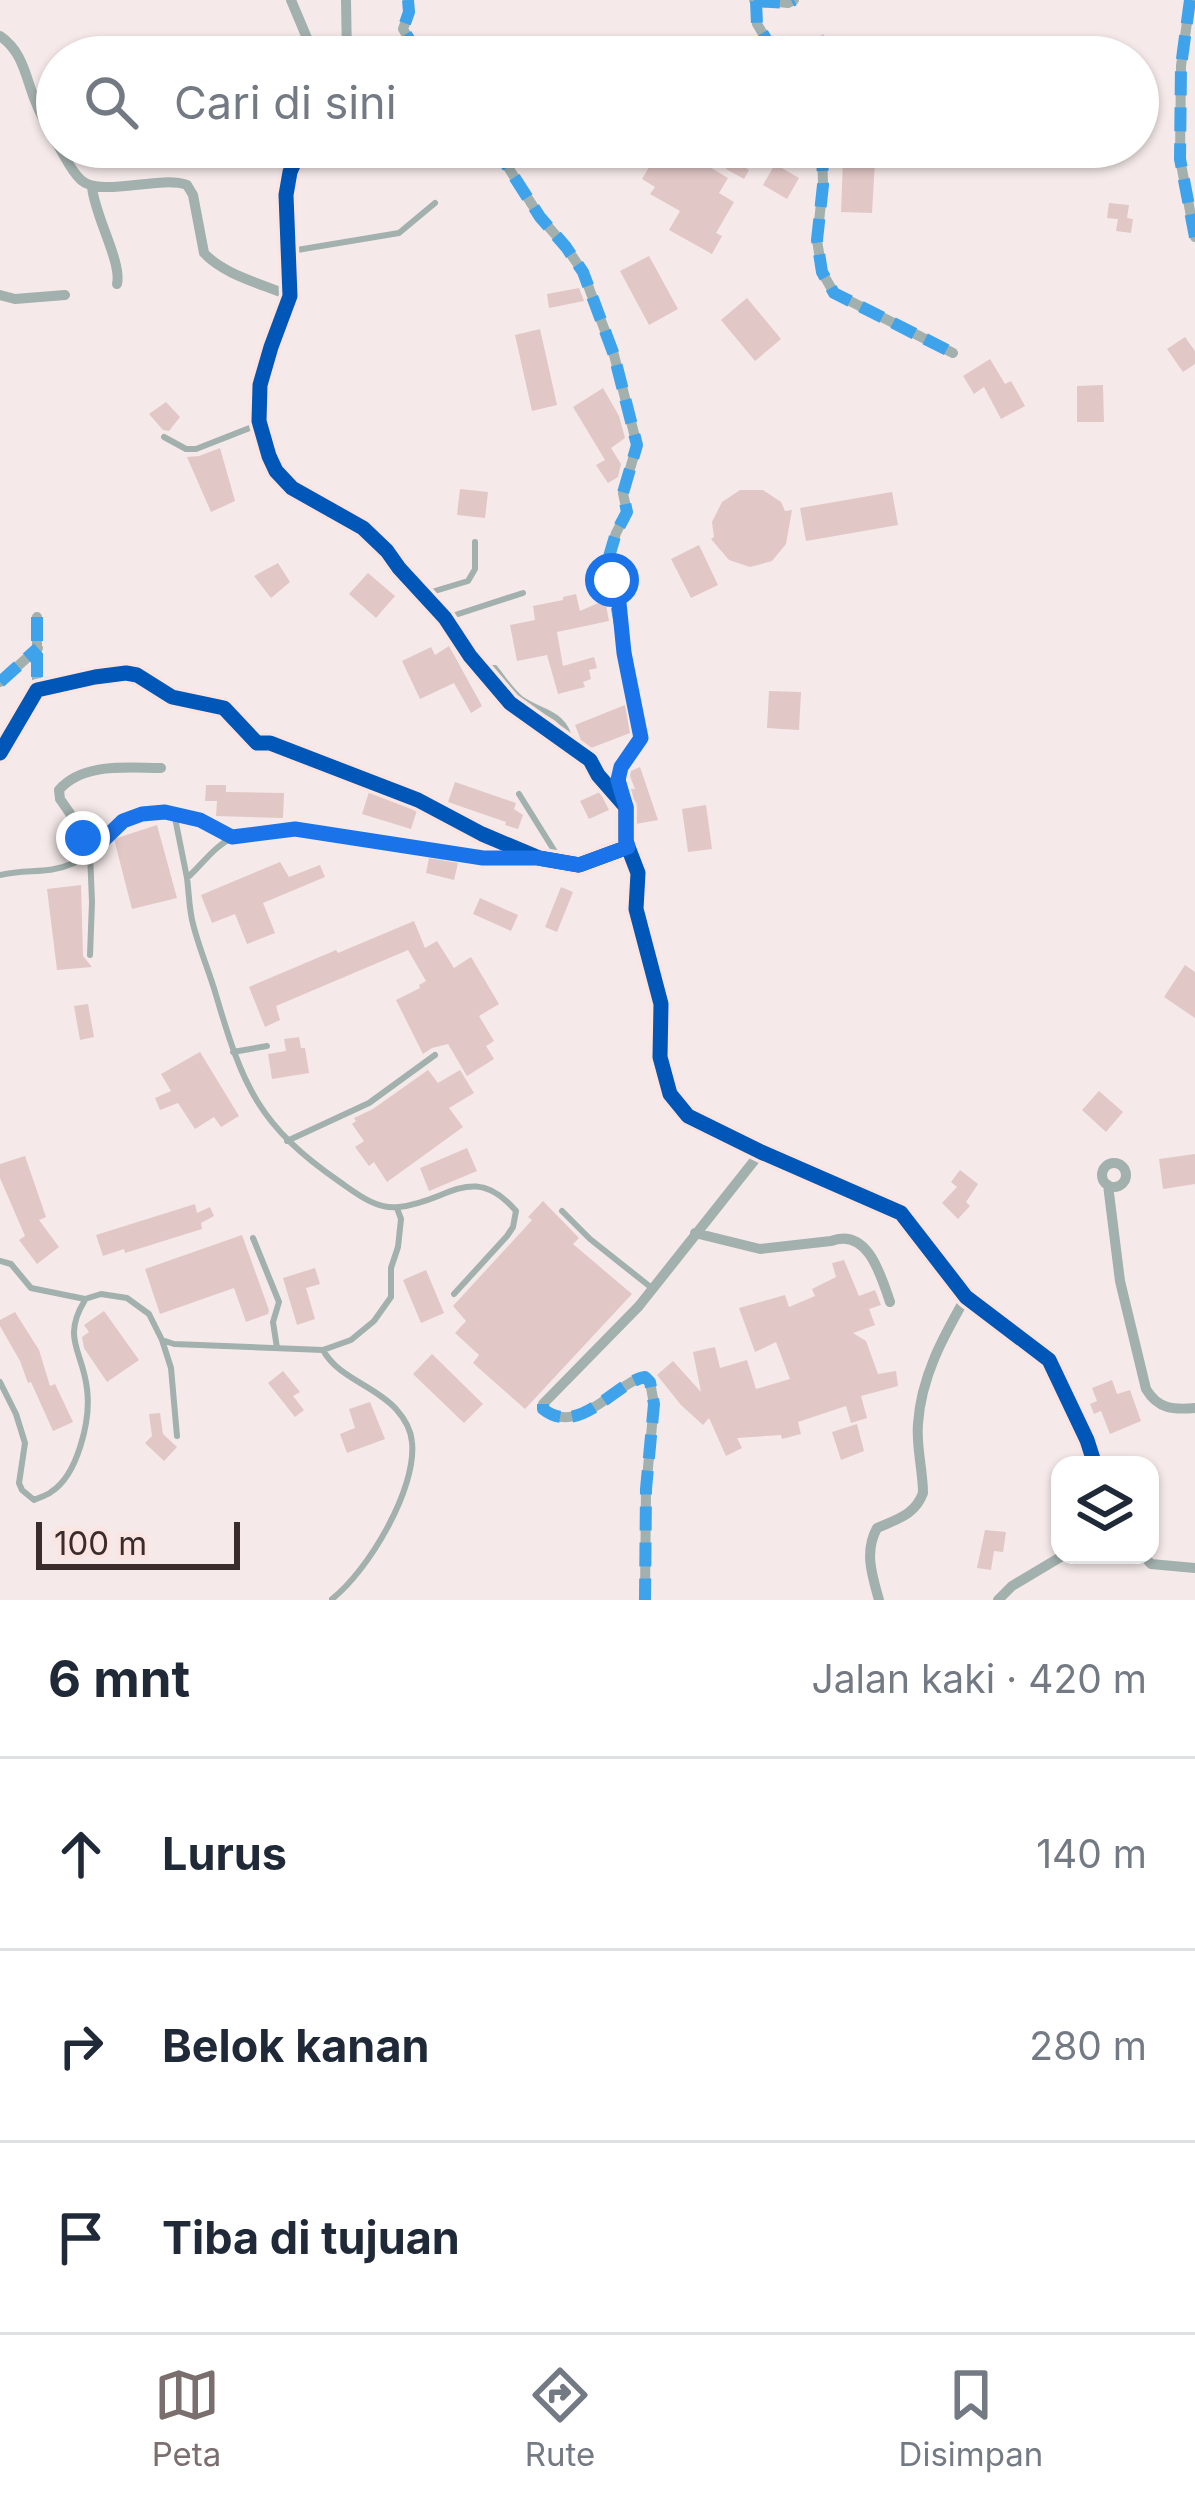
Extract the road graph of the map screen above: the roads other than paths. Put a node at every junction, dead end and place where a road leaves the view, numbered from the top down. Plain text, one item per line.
1 (291, 0) edge
2 (346, 0) edge
3 (408, 0) edge
4 (755, 0) edge
5 (794, 0) edge
6 (1190, 0) edge
7 (0, 36) edge
8 (306, 36) edge
9 (347, 36) edge
10 (407, 36) edge
11 (764, 36) edge
12 (36, 101) edge
13 (72, 168) edge
14 (293, 168) edge
15 (508, 168) edge
16 (823, 168) edge
17 (92, 187) junction
18 (435, 202) dead end
19 (1195, 237) edge
20 (291, 251) junction
21 (117, 284) dead end
22 (0, 295) edge
23 (64, 295) dead end
24 (290, 296) junction
25 (953, 353) dead end
26 (260, 424) junction
27 (164, 436) dead end
28 (475, 542) dead end
29 (523, 593) dead end
30 (425, 594) junction
31 (37, 617) dead end
32 (446, 618) junction
33 (38, 648) junction
34 (0, 682) edge
35 (38, 690) junction
36 (0, 753) edge
37 (161, 768) dead end
38 (519, 794) dead end
39 (626, 807) junction
40 (174, 813) junction
41 (232, 837) junction
42 (628, 847) junction
43 (90, 853) junction
44 (538, 858) junction
45 (562, 862) junction
46 (0, 875) edge
47 (187, 878) junction
48 (90, 955) dead end
49 (267, 1046) dead end
50 (233, 1052) junction
51 (435, 1055) dead end
52 (287, 1141) junction
53 (760, 1152) junction
54 (1108, 1185) dead end
55 (398, 1208) junction
56 (562, 1211) dead end
57 (695, 1233) junction
58 (253, 1238) dead end
59 (0, 1261) edge
60 (653, 1288) junction
61 (454, 1294) dead end
62 (966, 1297) junction
63 (86, 1300) junction
64 (890, 1302) dead end
65 (162, 1340) junction
66 (277, 1348) junction
67 (323, 1350) junction
68 (0, 1382) edge
69 (1195, 1408) edge
70 (177, 1436) dead end
71 (1093, 1456) edge
72 (1051, 1562) edge
73 (1151, 1564) edge
74 (1195, 1568) edge
75 (332, 1599) edge
76 (645, 1600) edge
77 (879, 1600) edge
78 (998, 1600) edge

1 - 8 street
2 - 9 street
3 - 10 street
4 - 5 street
4 - 11 street
6 - 19 street
7 - 12 street
13 - 17 street
14 - 20 street
15 - 39 street
16 - 25 street
17 - 21 street
17 - 24 street
18 - 20 lane
20 - 24 street
22 - 23 street
24 - 26 street
26 - 27 lane
26 - 30 street
28 - 30 lane
29 - 32 lane
30 - 32 street
31 - 33 street
32 - 39 street
33 - 34 street
33 - 35 street
35 - 36 street
35 - 44 street
37 - 43 street
38 - 45 lane
39 - 42 street
40 - 41 lane
40 - 43 lane
40 - 47 lane
41 - 44 lane
41 - 47 lane
42 - 45 street
42 - 53 street
43 - 46 lane
43 - 48 lane
44 - 45 street
47 - 50 lane
49 - 50 lane
50 - 52 lane
51 - 52 lane
52 - 55 lane
53 - 57 street
53 - 62 street
54 - 69 street
55 - 61 lane
55 - 67 lane
56 - 60 lane
57 - 60 street
57 - 64 street
58 - 66 lane
59 - 63 lane
60 - 76 street
62 - 71 street
62 - 77 street
63 - 65 lane
63 - 68 lane
65 - 66 lane
65 - 70 lane
66 - 67 lane
67 - 75 lane
72 - 78 street
73 - 74 street

